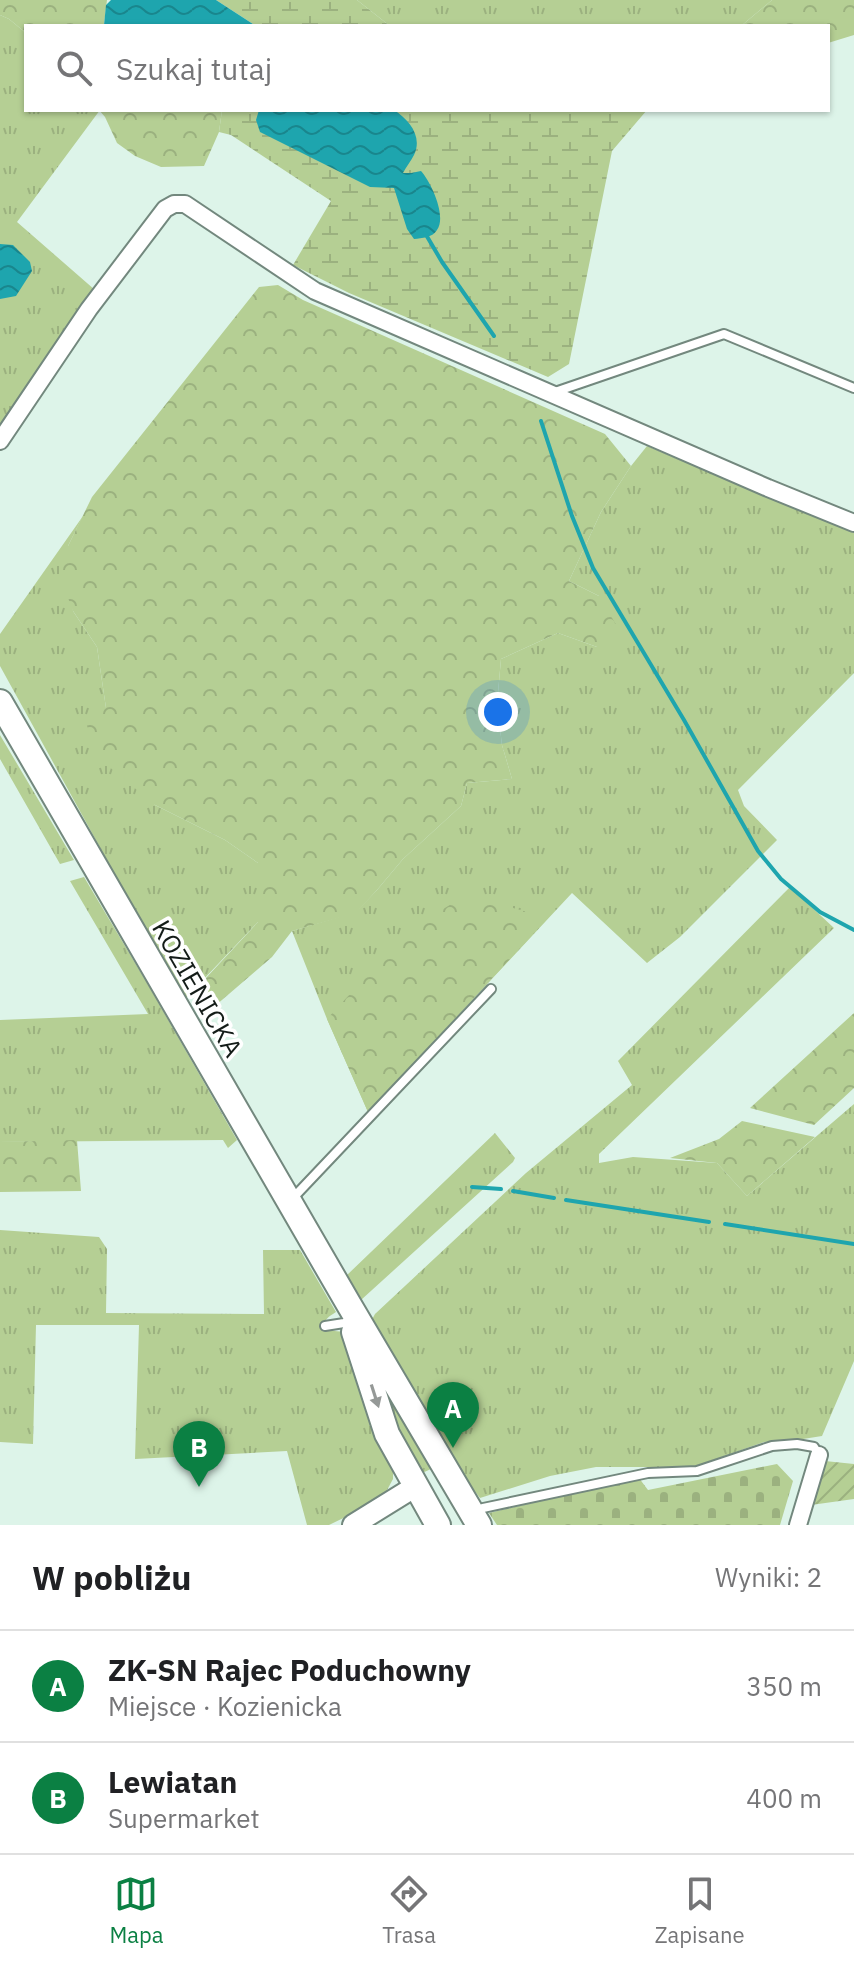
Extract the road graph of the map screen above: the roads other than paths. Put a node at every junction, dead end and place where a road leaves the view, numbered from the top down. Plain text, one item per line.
1 (854, 388) edge
2 (551, 394) junction
3 (0, 441) edge
4 (854, 523) edge
5 (0, 702) edge
6 (491, 989) dead end
7 (290, 1202) junction
8 (352, 1314) junction
9 (325, 1326) dead end
10 (819, 1455) joint
11 (436, 1483) junction
12 (384, 1506) junction
13 (434, 1518) edge
14 (476, 1520) edge
15 (353, 1525) edge
16 (798, 1525) edge

1 - 2 lane
2 - 3 street
2 - 4 street
5 - 7 main road, KOZIENICKA
6 - 7 lane
7 - 8 main road, KOZIENICKA
8 - 9 lane
8 - 11 main road, KOZIENICKA
8 -> 11 main road, KOZIENICKA
10 - 14 lane
10 - 16 street
11 - 12 street
11 - 13 main road
11 - 14 main road, KOZIENICKA
12 - 13 street
12 - 15 street

